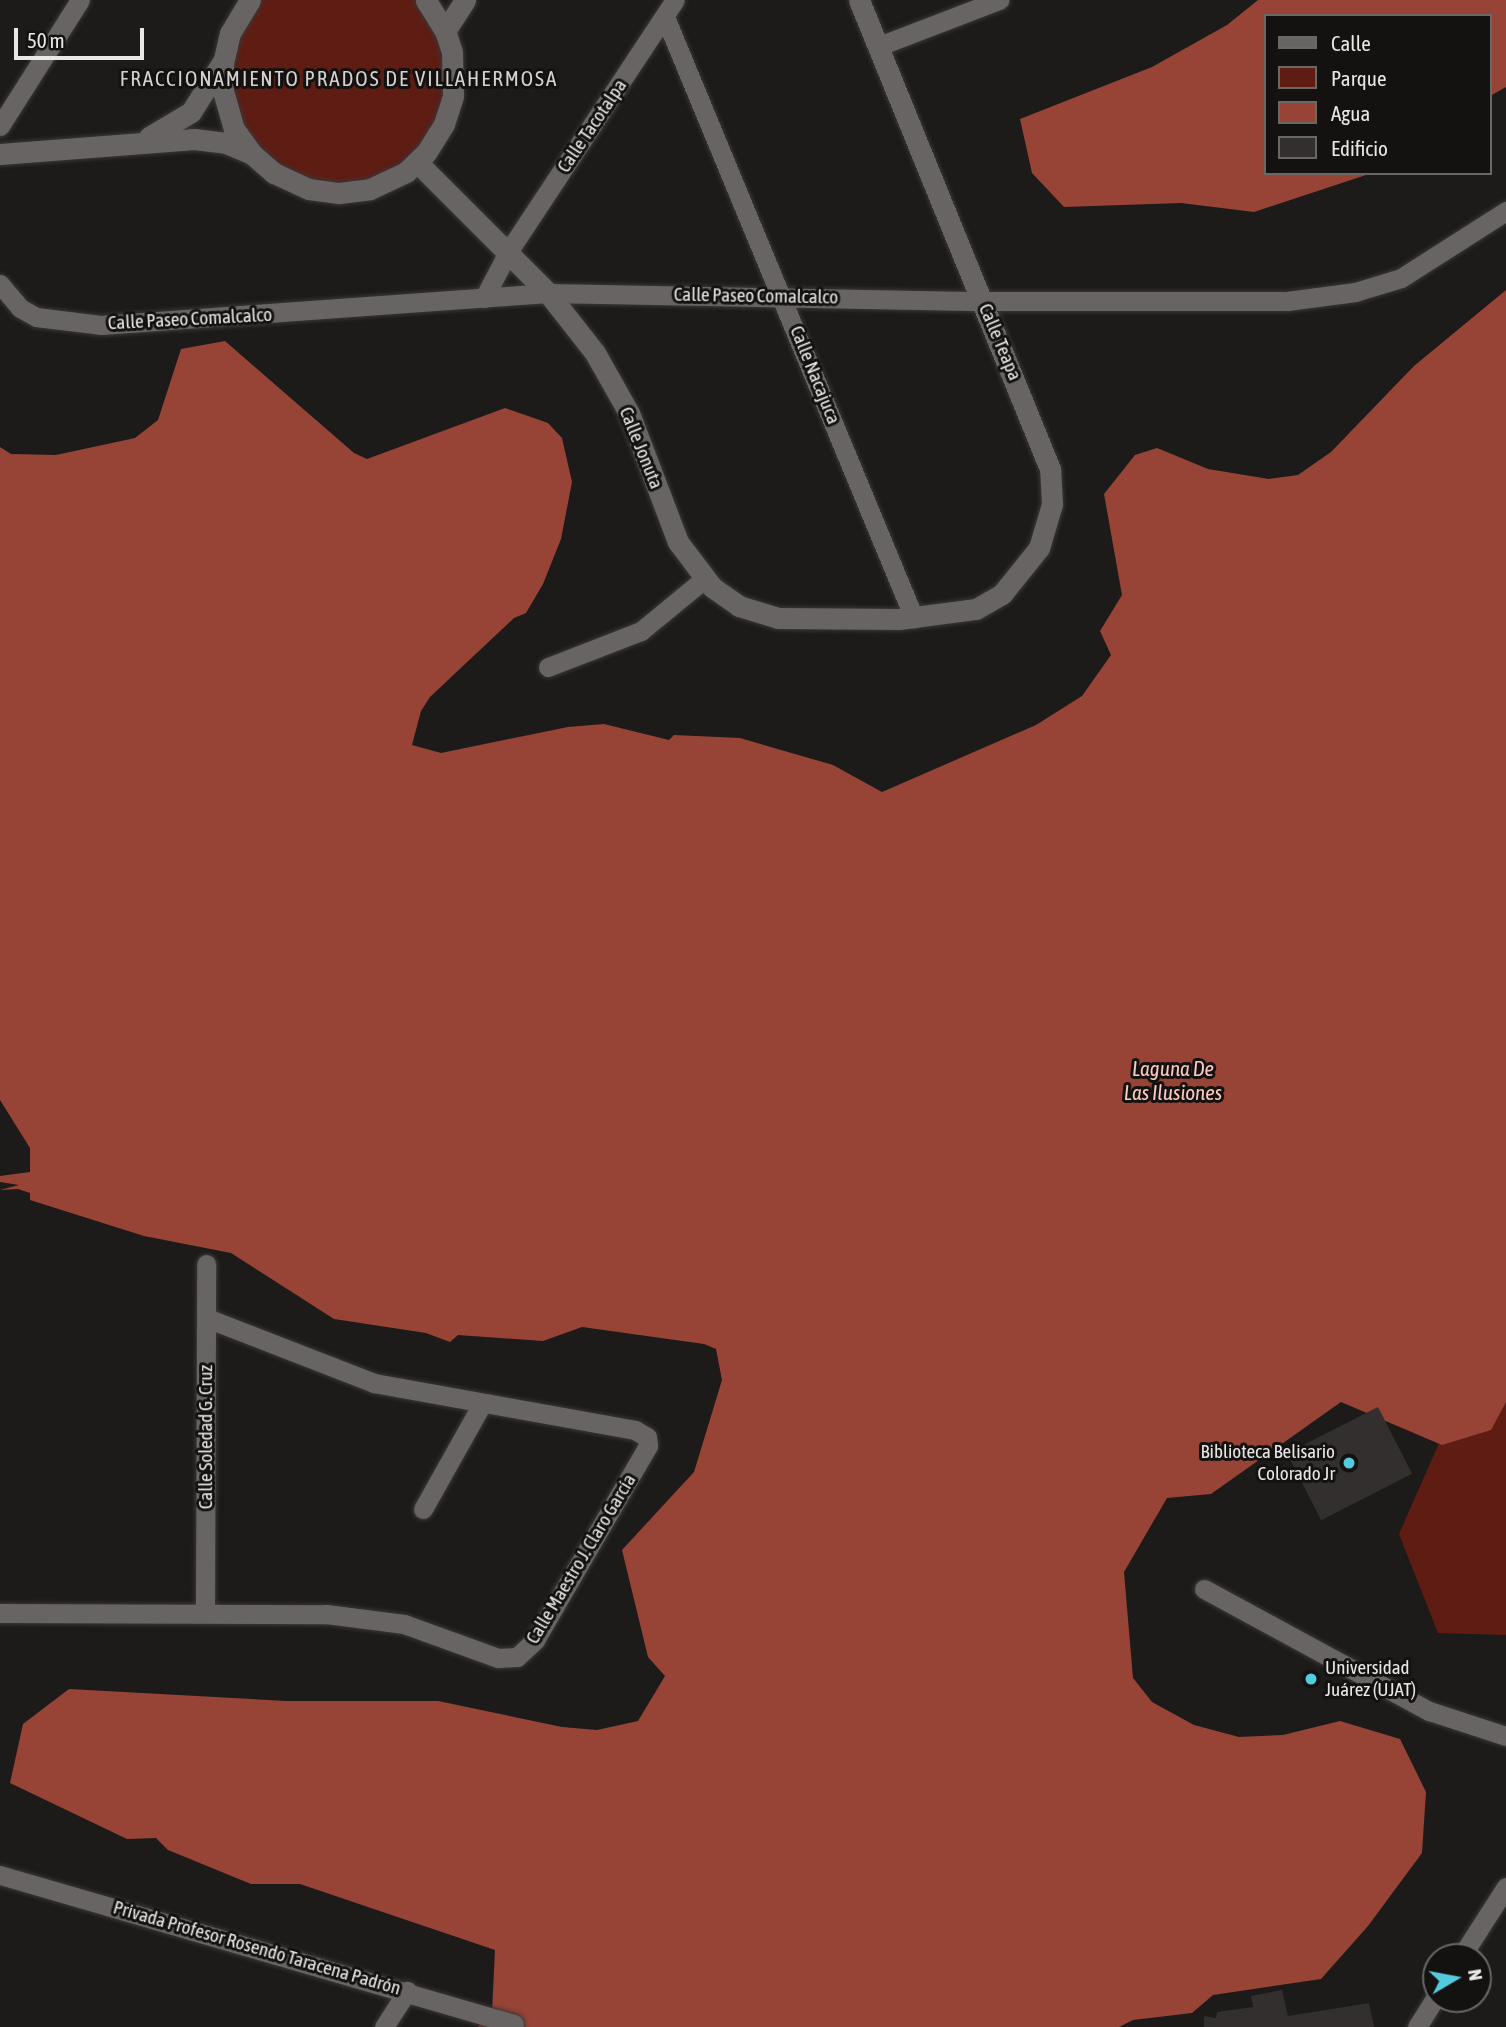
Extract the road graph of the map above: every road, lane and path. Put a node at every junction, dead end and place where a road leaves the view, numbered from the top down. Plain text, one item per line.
1 (80, 0) edge
2 (250, 0) edge
3 (465, 0) edge
4 (859, 0) edge
5 (999, 0) edge
6 (434, 4) edge
7 (670, 8) edge
8 (445, 31) junction
9 (879, 46) junction
10 (223, 63) junction
11 (0, 126) edge
12 (134, 142) junction
13 (0, 154) edge
14 (251, 154) junction
15 (417, 162) junction
16 (1506, 211) edge
17 (508, 252) junction
18 (0, 284) edge
19 (548, 293) junction
20 (783, 296) junction
21 (484, 298) junction
22 (983, 301) junction
23 (705, 579) junction
24 (914, 618) junction
25 (548, 667) dead end
26 (206, 1264) dead end
27 (206, 1318) junction
28 (482, 1404) junction
29 (423, 1509) dead end
30 (1205, 1589) dead end
31 (205, 1610) junction
32 (0, 1614) edge
33 (1506, 1736) edge
34 (0, 1875) edge
35 (1506, 1887) edge
36 (1470, 1943) edge
37 (407, 1991) junction
38 (514, 2024) dead end
39 (384, 2027) edge

1 - 11 street
2 - 10 street
3 - 8 street
4 - 9 street, Calle Teapa
5 - 9 street
6 - 8 street
7 - 17 street, Calle Tacotalpa
7 - 20 street, Calle Nacajuca
8 - 15 street
9 - 22 street, Calle Teapa
10 - 12 street
10 - 14 street
12 - 13 street
12 - 14 street
14 - 15 street
15 - 17 street, Calle Jonuta
16 - 22 street, Calle Paseo Comalcalco
17 - 19 street, Calle Jonuta
17 - 21 street, Calle Tacotalpa
18 - 21 street, Calle Paseo Comalcalco
19 - 20 street, Calle Paseo Comalcalco
19 - 21 street, Calle Paseo Comalcalco
19 - 23 street, Calle Jonuta
20 - 22 street, Calle Paseo Comalcalco
20 - 24 street, Calle Nacajuca
22 - 24 street, Calle Teapa
23 - 24 street, Calle Jonuta
23 - 25 street
26 - 27 street, Calle Soledad G. Cruz
27 - 28 street, Calle Maestro J. Claro García
27 - 31 street, Calle Soledad G. Cruz
28 - 29 street
28 - 31 street, Calle Maestro J. Claro García
30 - 33 street
31 - 32 street, Calle Maestro J. Claro García
34 - 37 street, Privada Profesor Rosendo Taracena Padrón
35 - 36 street
37 - 38 street, Privada Profesor Rosendo Taracena Padrón
37 - 39 street

